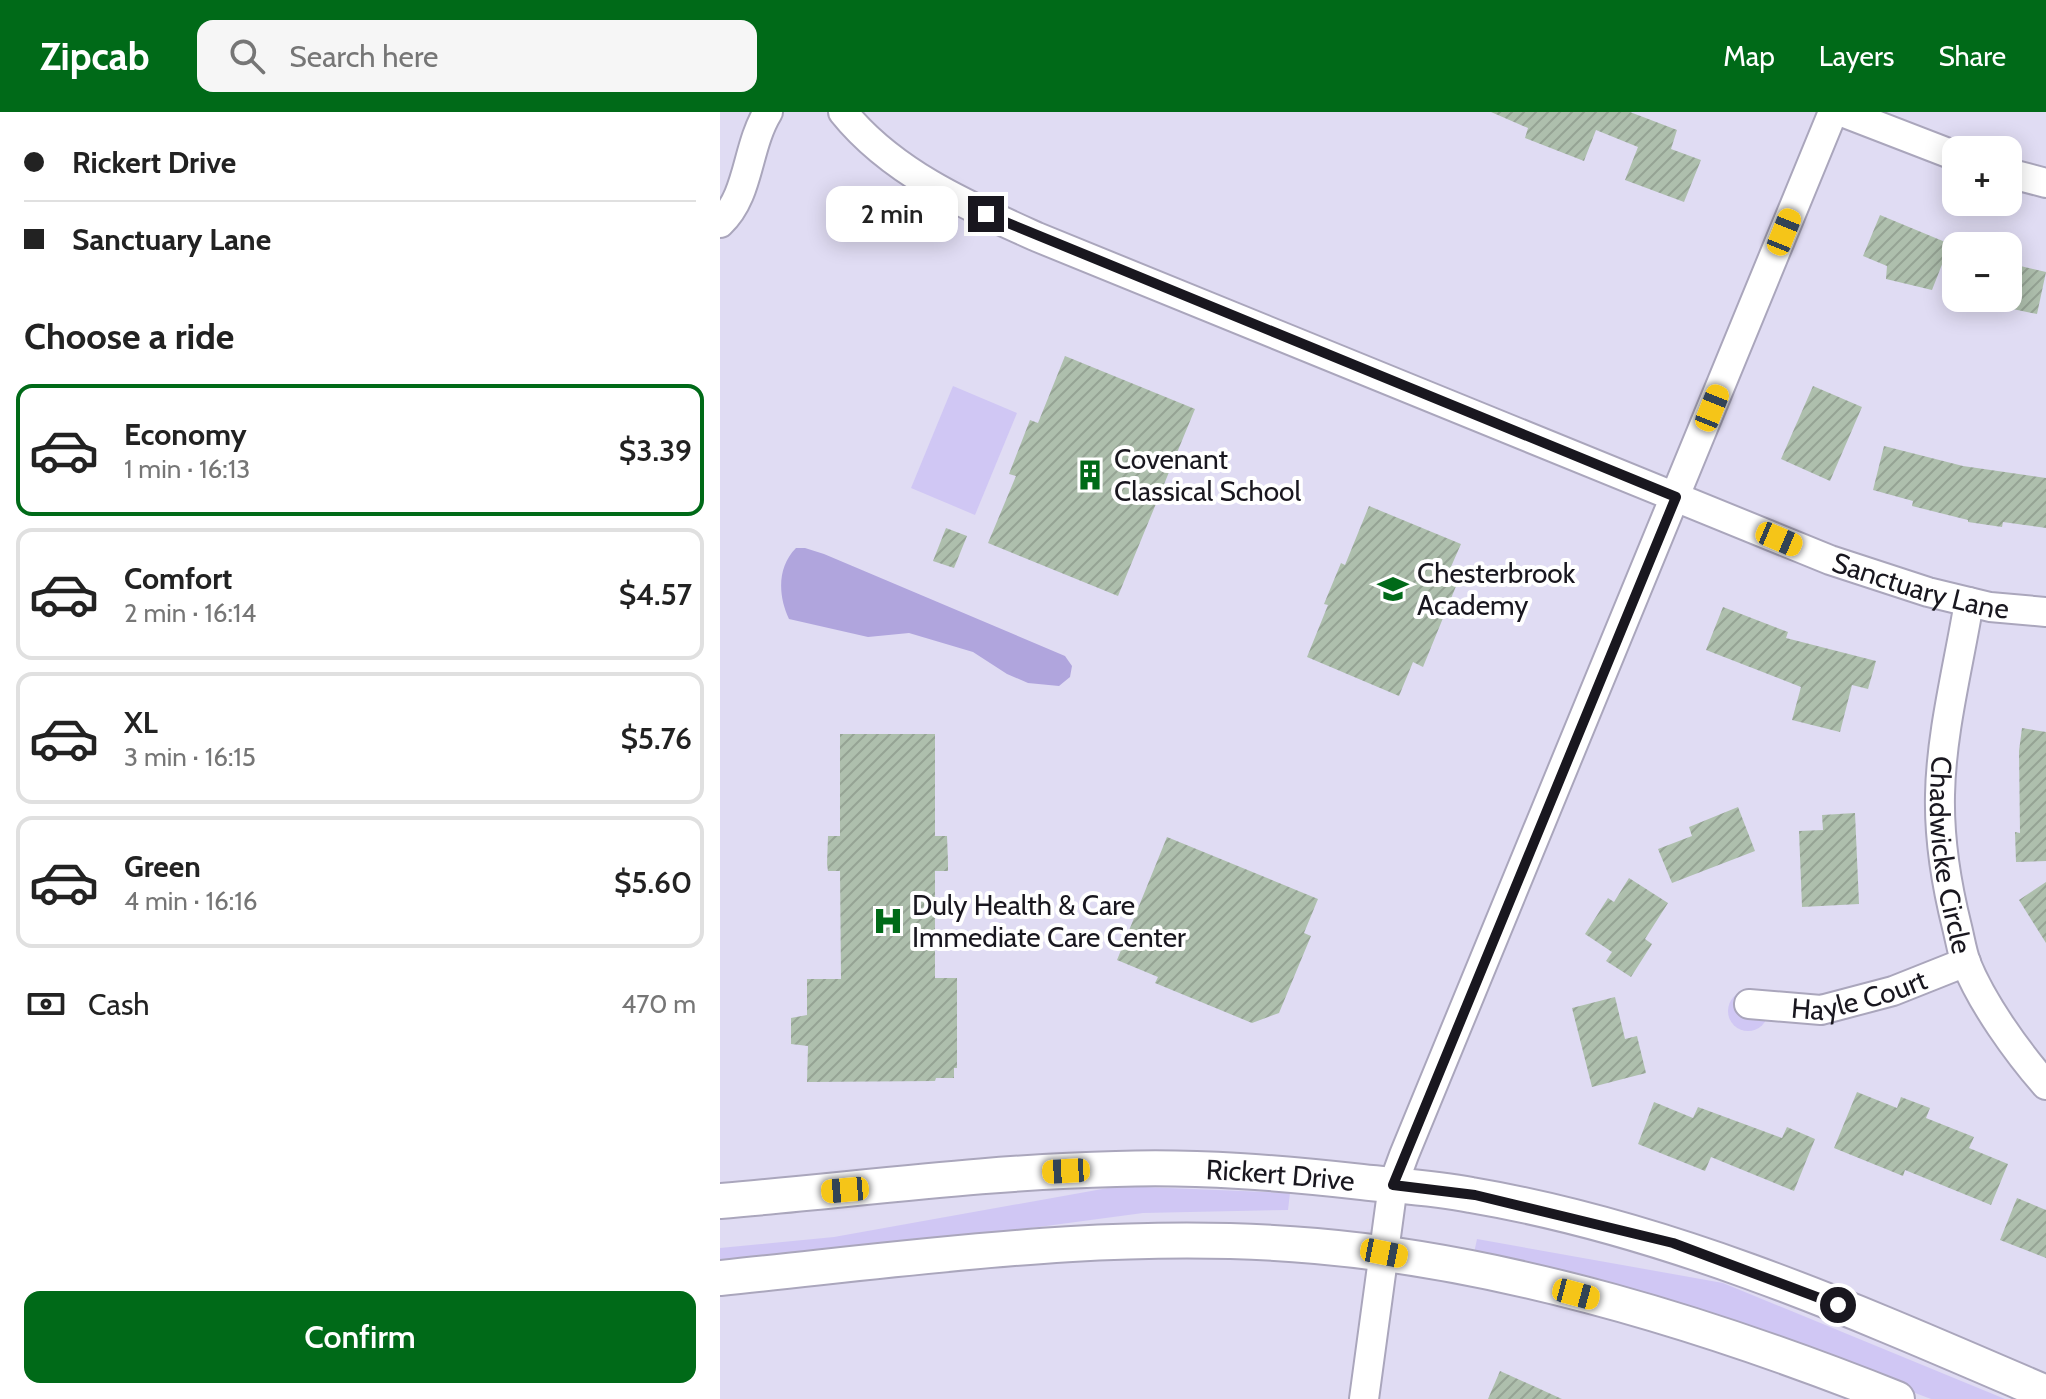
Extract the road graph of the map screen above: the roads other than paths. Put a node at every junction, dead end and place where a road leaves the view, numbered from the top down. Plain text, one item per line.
1 (768, 112) edge
2 (843, 112) edge
3 (1833, 112) edge
4 (1842, 112) edge
5 (1942, 151) edge
6 (2022, 177) edge
7 (2046, 183) edge
8 (720, 223) edge
9 (1676, 497) junction
10 (1969, 602) junction
11 (2046, 612) edge
12 (1966, 962) junction
13 (1749, 1004) dead end
14 (2046, 1085) edge
15 (1393, 1185) junction
16 (720, 1201) edge
17 (1384, 1253) junction
18 (720, 1278) edge
19 (2046, 1393) edge
20 (1364, 1399) edge
21 (1897, 1399) edge

1 - 8 street
2 - 9 street, Sanctuary Lane
3 - 9 street
4 - 5 street
6 - 7 street
9 - 10 street, Sanctuary Lane
9 - 15 street
10 - 11 street, Sanctuary Lane
10 - 12 street, Chadwicke Circle
12 - 13 street, Hayle Court
12 - 14 street, Chadwicke Circle
15 - 16 street, Rickert Drive
15 - 17 street
15 - 19 street, Rickert Drive
17 - 18 street
17 - 20 street
17 - 21 street

